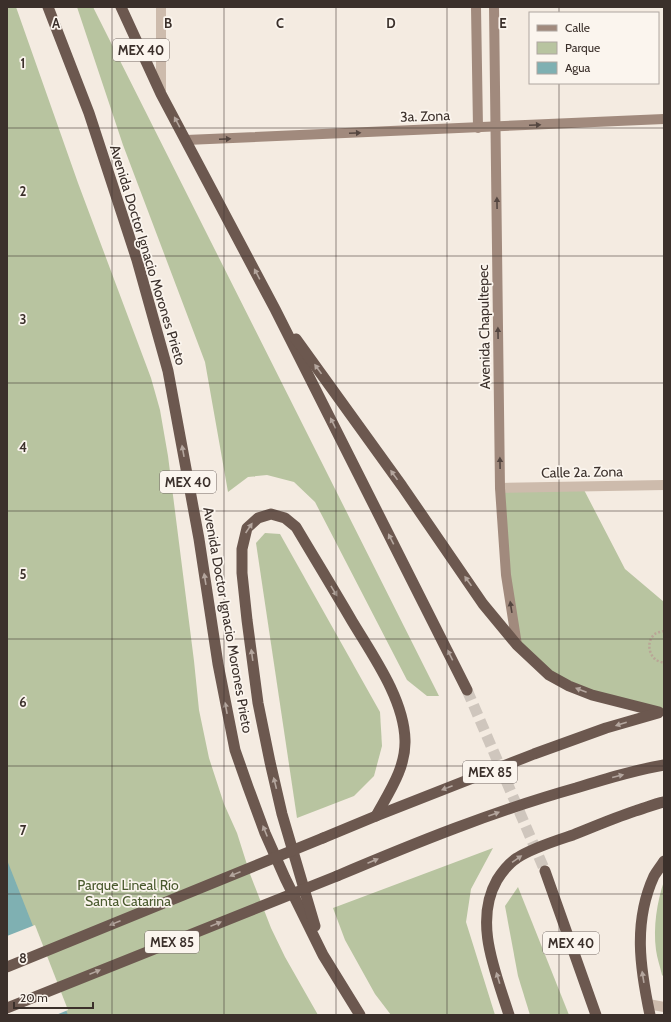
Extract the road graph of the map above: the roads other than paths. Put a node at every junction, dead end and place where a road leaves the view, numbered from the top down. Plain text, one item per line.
1 (48, 7) edge
2 (122, 7) edge
3 (161, 7) edge
4 (476, 7) edge
5 (494, 7) edge
6 (161, 94) junction
7 (664, 119) edge
8 (496, 127) junction
9 (478, 128) junction
10 (186, 140) junction
11 (275, 309) junction
12 (664, 485) edge
13 (500, 488) junction
14 (517, 645) junction
15 (467, 690) tunnel mouth
16 (661, 712) edge
17 (664, 765) edge
18 (664, 802) edge
19 (376, 816) junction
20 (664, 861) edge
21 (545, 871) tunnel mouth
22 (323, 955) junction
23 (7, 967) edge
24 (648, 1004) junction
25 (664, 1007) edge
26 (7, 1008) edge
27 (360, 1015) edge
28 (509, 1015) edge
29 (596, 1015) edge
30 (650, 1015) edge

22 -> 1 highway, Avenida Doctor Ignacio Morones Prieto / MEX 40
2 - 6 highway, MEX 40
3 - 6 street
4 - 9 main road
5 - 8 main road, Avenida Chapultepec
10 -> 6 highway, MEX 40
8 -> 7 main road, 3a. Zona
8 - 9 main road, 3a. Zona
13 -> 8 main road, Avenida Chapultepec
10 -> 9 main road, 3a. Zona
11 -> 10 highway, MEX 40
14 -> 11 highway
15 -> 11 highway, MEX 40
12 - 13 street, Calle 2a. Zona
14 -> 13 main road, Avenida Chapultepec
16 -> 14 highway
16 -> 19 highway, MEX 85
26 -> 17 highway, MEX 85, bridge
28 -> 18 highway
22 -> 19 highway
19 -> 23 highway, MEX 85, bridge
24 -> 20 highway
21 - 29 highway, MEX 40
22 - 27 highway, Avenida Doctor Ignacio Morones Prieto / MEX 40
24 - 25 street
24 - 30 highway

